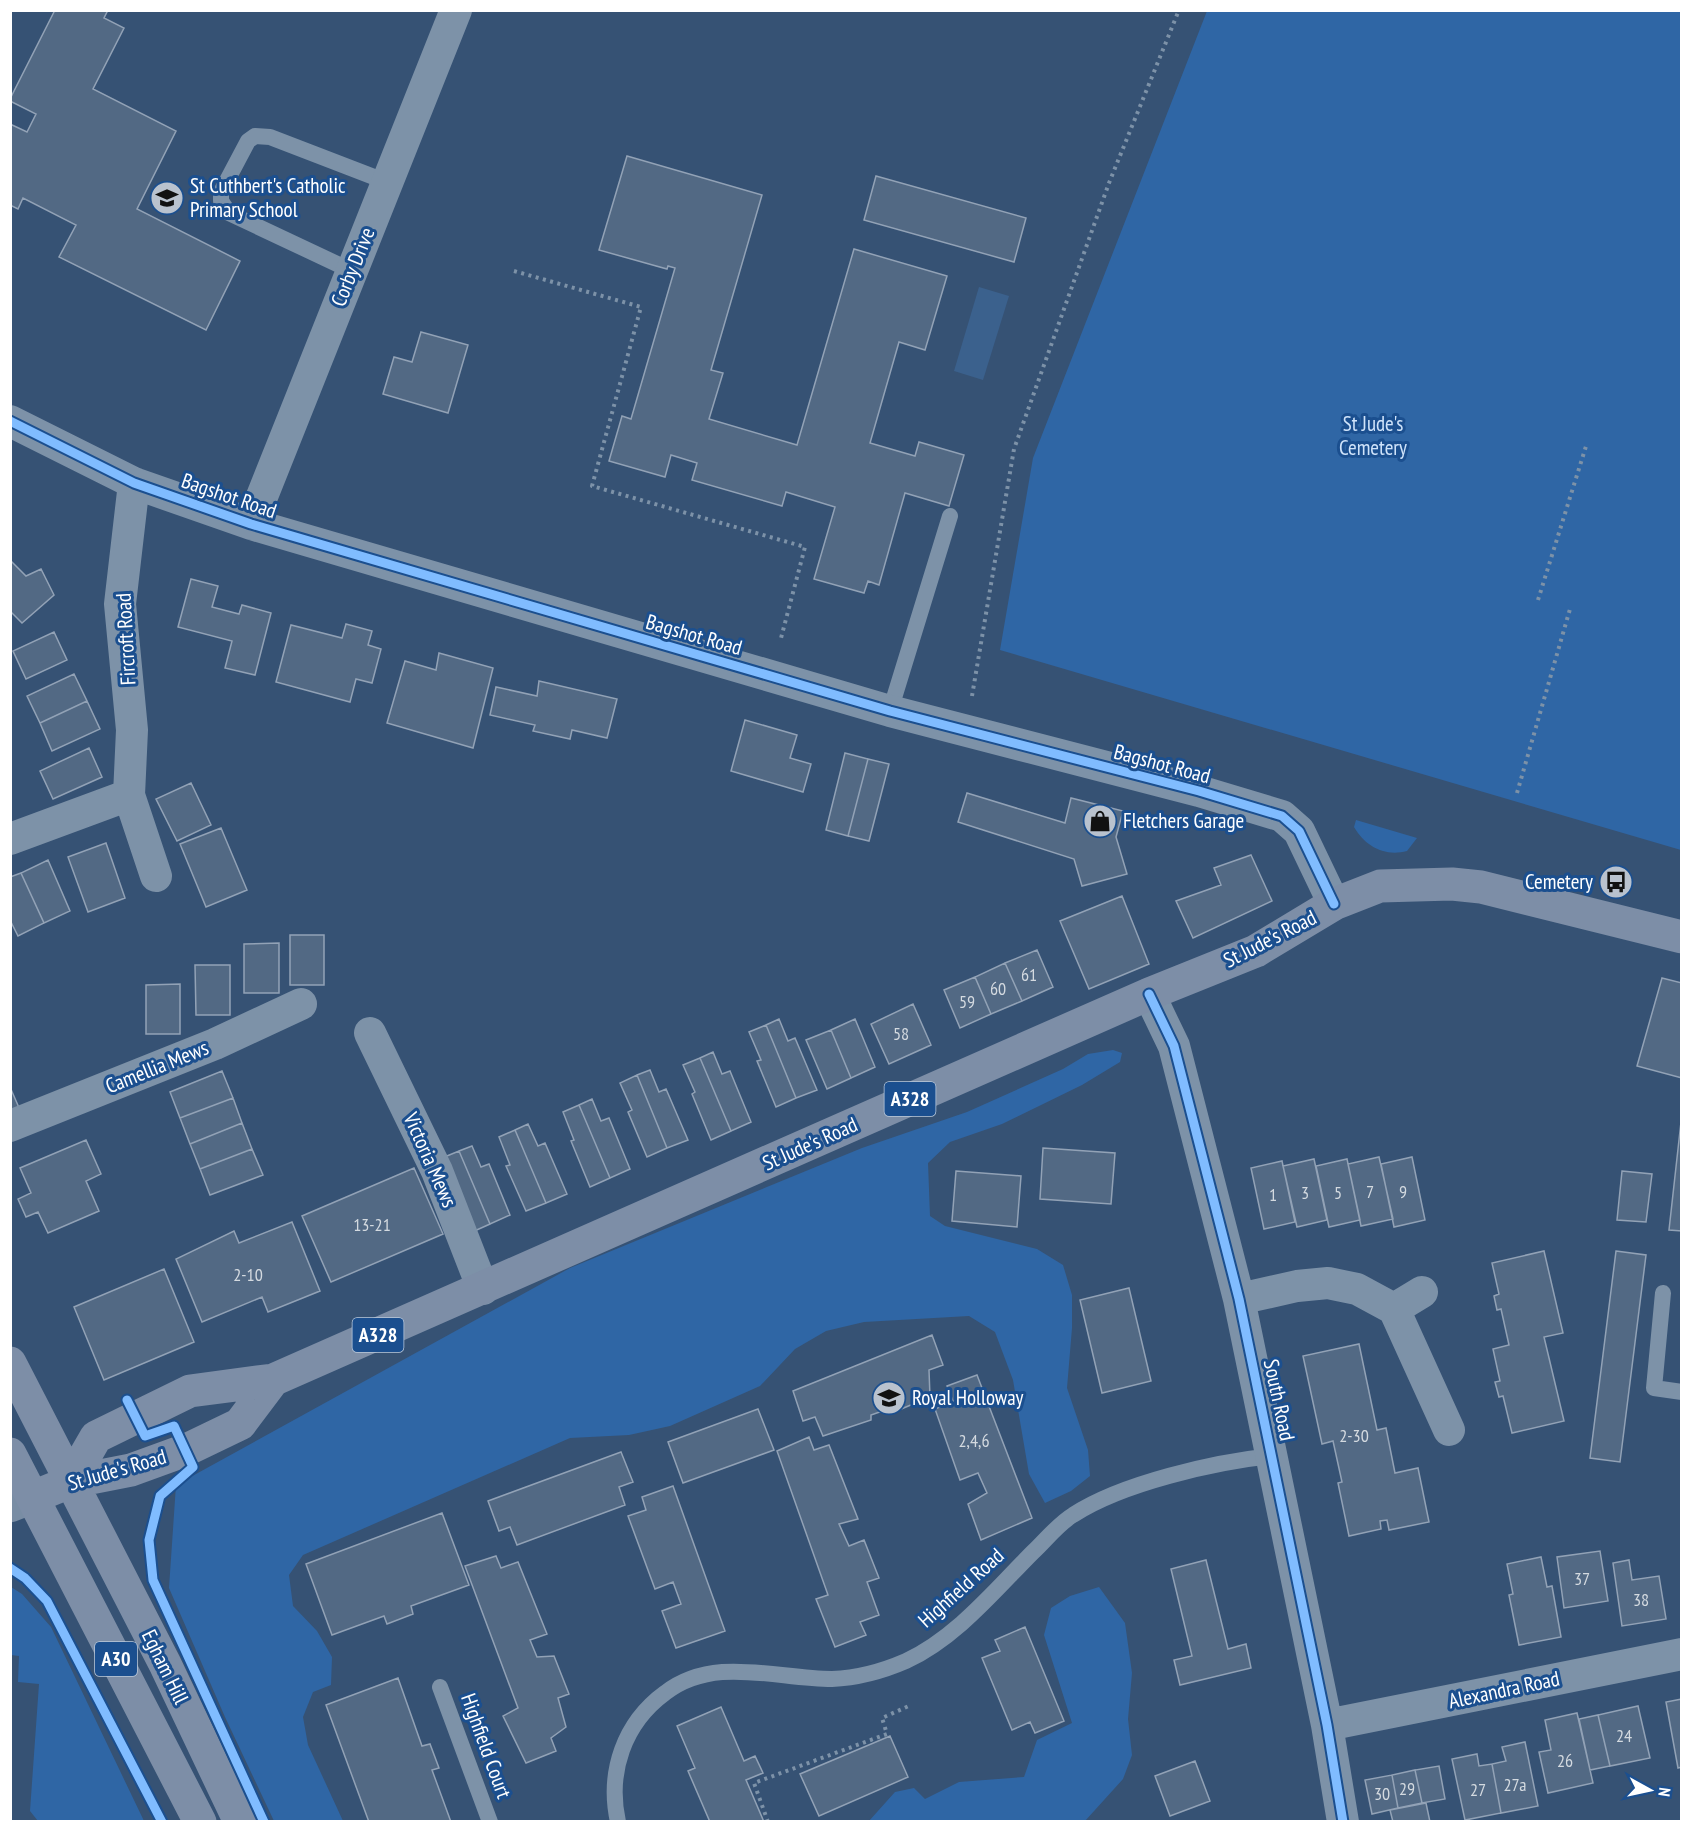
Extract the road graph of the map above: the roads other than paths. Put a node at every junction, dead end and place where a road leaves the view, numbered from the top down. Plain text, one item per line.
1 (456, 10) edge
2 (387, 182) junction
3 (352, 271) junction
4 (10, 421) edge
5 (134, 483) junction
6 (950, 516) dead end
7 (251, 524) junction
8 (890, 711) junction
9 (129, 795) junction
10 (10, 839) edge
11 (156, 876) dead end
12 (1334, 904) junction
13 (1682, 937) edge
14 (1149, 994) junction
15 (301, 1004) dead end
16 (370, 1033) dead end
17 (10, 1126) edge
18 (483, 1289) junction
19 (1422, 1292) dead end
20 (1663, 1293) dead end
21 (1239, 1299) junction
22 (1394, 1310) junction
23 (10, 1363) edge
24 (273, 1380) junction
25 (1682, 1392) edge
26 (1449, 1430) dead end
27 (10, 1454) edge
28 (1272, 1456) junction
29 (70, 1482) junction
30 (22, 1502) edge
31 (1682, 1654) edge
32 (440, 1687) dead end
33 (1327, 1725) junction
34 (200, 1821) edge
35 (240, 1821) edge
36 (490, 1821) edge
37 (618, 1821) edge
38 (1343, 1821) edge

1 - 2 street, Corby Drive
2 - 3 street, Corby Drive
2 - 3 lane
3 - 7 street, Corby Drive
4 - 5 street, Bagshot Road
5 - 7 street, Bagshot Road
5 - 9 street, Fircroft Road
6 - 8 lane
7 - 8 street, Bagshot Road
8 - 12 street, Bagshot Road
9 - 10 street
9 - 11 street, Fircroft Road
12 - 13 main road, St Jude's Road / A328
12 - 14 main road, St Jude's Road / A328
14 - 18 main road, St Jude's Road / A328
14 - 21 street, South Road
15 - 17 street, Camellia Mews
16 - 18 street, Victoria Mews
18 - 24 main road, St Jude's Road / A328
19 - 22 street
20 - 25 lane
21 - 22 street
21 - 28 street, South Road
22 - 26 street
23 - 29 main road, A30
24 - 29 main road, St Jude's Road / A328
24 - 29 main road
27 - 30 main road, A30
28 - 33 street, South Road
28 - 37 lane, Highfield Road
29 - 30 main road, St Jude's Road / A328
29 - 35 main road, Egham Hill / A30
30 - 34 main road, Egham Hill / A30
31 - 33 street, Alexandra Road
32 - 36 lane, Highfield Court
33 - 38 street, South Road

